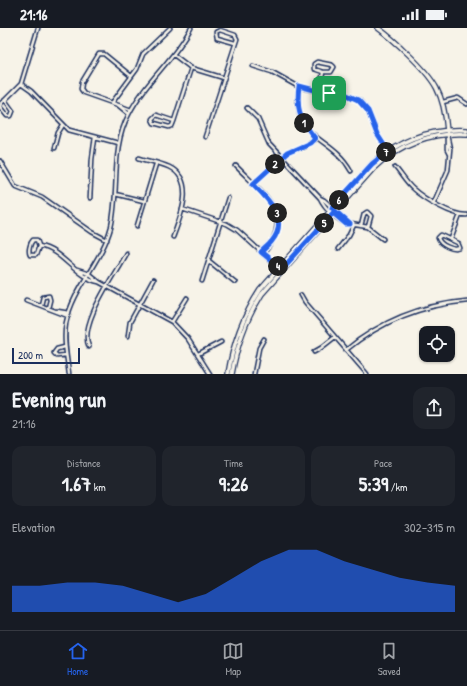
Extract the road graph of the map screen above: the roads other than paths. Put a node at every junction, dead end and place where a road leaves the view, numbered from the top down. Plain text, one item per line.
1 (38, 28) edge
2 (170, 28) edge
3 (190, 28) edge
4 (378, 28) edge
5 (235, 43) junction
6 (174, 55) junction
7 (253, 66) dead end
8 (191, 68) junction
9 (323, 72) junction
10 (131, 76) junction
11 (224, 78) junction
12 (21, 84) junction
13 (299, 86) junction
14 (320, 92) junction
15 (5, 100) junction
16 (443, 102) junction
17 (112, 103) junction
18 (467, 104) edge
19 (118, 105) junction
20 (247, 108) dead end
21 (131, 110) junction
22 (128, 114) junction
23 (174, 121) junction
24 (63, 125) junction
25 (467, 130) edge
26 (447, 132) junction
27 (467, 134) edge
28 (95, 137) junction
29 (206, 137) dead end
30 (315, 138) junction
31 (118, 143) junction
32 (54, 148) dead end
33 (388, 151) junction
34 (139, 158) dead end
35 (282, 158) junction
36 (0, 161) edge
37 (156, 164) junction
38 (236, 166) dead end
39 (395, 167) dead end
40 (352, 171) dead end
41 (253, 184) junction
42 (116, 194) junction
43 (90, 198) dead end
44 (228, 198) dead end
45 (144, 201) junction
46 (434, 202) junction
47 (182, 209) junction
48 (332, 211) junction
49 (460, 215) junction
50 (467, 215) edge
51 (220, 221) junction
52 (354, 225) junction
53 (137, 226) dead end
54 (361, 226) junction
55 (368, 227) junction
56 (174, 237) dead end
57 (383, 239) dead end
58 (451, 239) junction
59 (107, 240) junction
60 (39, 246) junction
61 (338, 249) dead end
62 (262, 253) junction
63 (126, 254) dead end
64 (208, 261) junction
65 (280, 269) junction
66 (88, 275) junction
67 (153, 280) dead end
68 (202, 281) dead end
69 (236, 282) dead end
70 (107, 287) junction
71 (301, 295) dead end
72 (187, 298) dead end
73 (26, 300) dead end
74 (467, 301) edge
75 (140, 303) junction
76 (41, 305) junction
77 (48, 308) junction
78 (68, 314) junction
79 (172, 322) junction
80 (128, 336) dead end
81 (335, 337) junction
82 (264, 339) dead end
83 (221, 342) dead end
84 (65, 347) junction
85 (89, 347) dead end
86 (346, 350) junction
87 (314, 352) dead end
88 (198, 354) junction
89 (66, 355) junction
90 (69, 374) edge
91 (210, 374) edge
92 (228, 374) edge
93 (232, 374) edge
94 (254, 374) edge
95 (367, 374) edge

1 - 12 street
2 - 10 street
3 - 6 street
4 - 16 main road
5 - 5 street
5 - 11 street
6 - 8 street
6 - 21 street
7 - 13 street
8 - 11 street
8 - 23 street
9 - 9 street
9 - 14 street
10 - 17 street
10 - 17 street
11 - 29 street
12 - 15 street
12 - 24 street
13 - 14 street
13 - 30 street
14 - 33 street
15 - 15 street
16 - 18 street
16 - 26 main road
17 - 19 street
19 - 21 street
19 - 22 street
20 - 35 street
21 - 22 street
22 - 31 street
23 - 23 street
24 - 28 street
24 - 32 street
25 - 26 main road
26 - 27 main road
26 - 33 main road
26 - 46 street
26 - 48 main road
28 - 31 street
28 - 43 street
30 - 35 street
30 - 40 street
31 - 42 street
33 - 48 main road
34 - 37 street
35 - 41 street
35 - 48 street
36 - 59 street
37 - 45 street
37 - 47 street
38 - 41 street
39 - 46 street
41 - 62 street
42 - 45 street
42 - 59 street
44 - 51 street
45 - 53 street
46 - 49 street
47 - 51 street
47 - 56 street
48 - 52 street
48 - 65 main road
49 - 50 street
49 - 58 street
51 - 62 street
51 - 64 street
52 - 54 street
52 - 61 street
54 - 55 street
54 - 55 street
55 - 57 street
58 - 58 street
59 - 66 street
60 - 60 street
60 - 66 street
62 - 65 street
63 - 70 street
64 - 68 street
64 - 69 street
65 - 92 main road
65 - 93 main road
66 - 70 street
66 - 78 street
67 - 75 street
70 - 75 street
70 - 85 street
71 - 81 street
72 - 79 street
73 - 76 street
74 - 86 street
75 - 79 street
75 - 80 street
76 - 77 street
76 - 77 street
77 - 78 street
78 - 84 street
79 - 88 street
81 - 86 street
81 - 87 street
82 - 94 street
83 - 88 street
84 - 89 street
84 - 89 street
86 - 95 street
88 - 91 street
89 - 90 street

